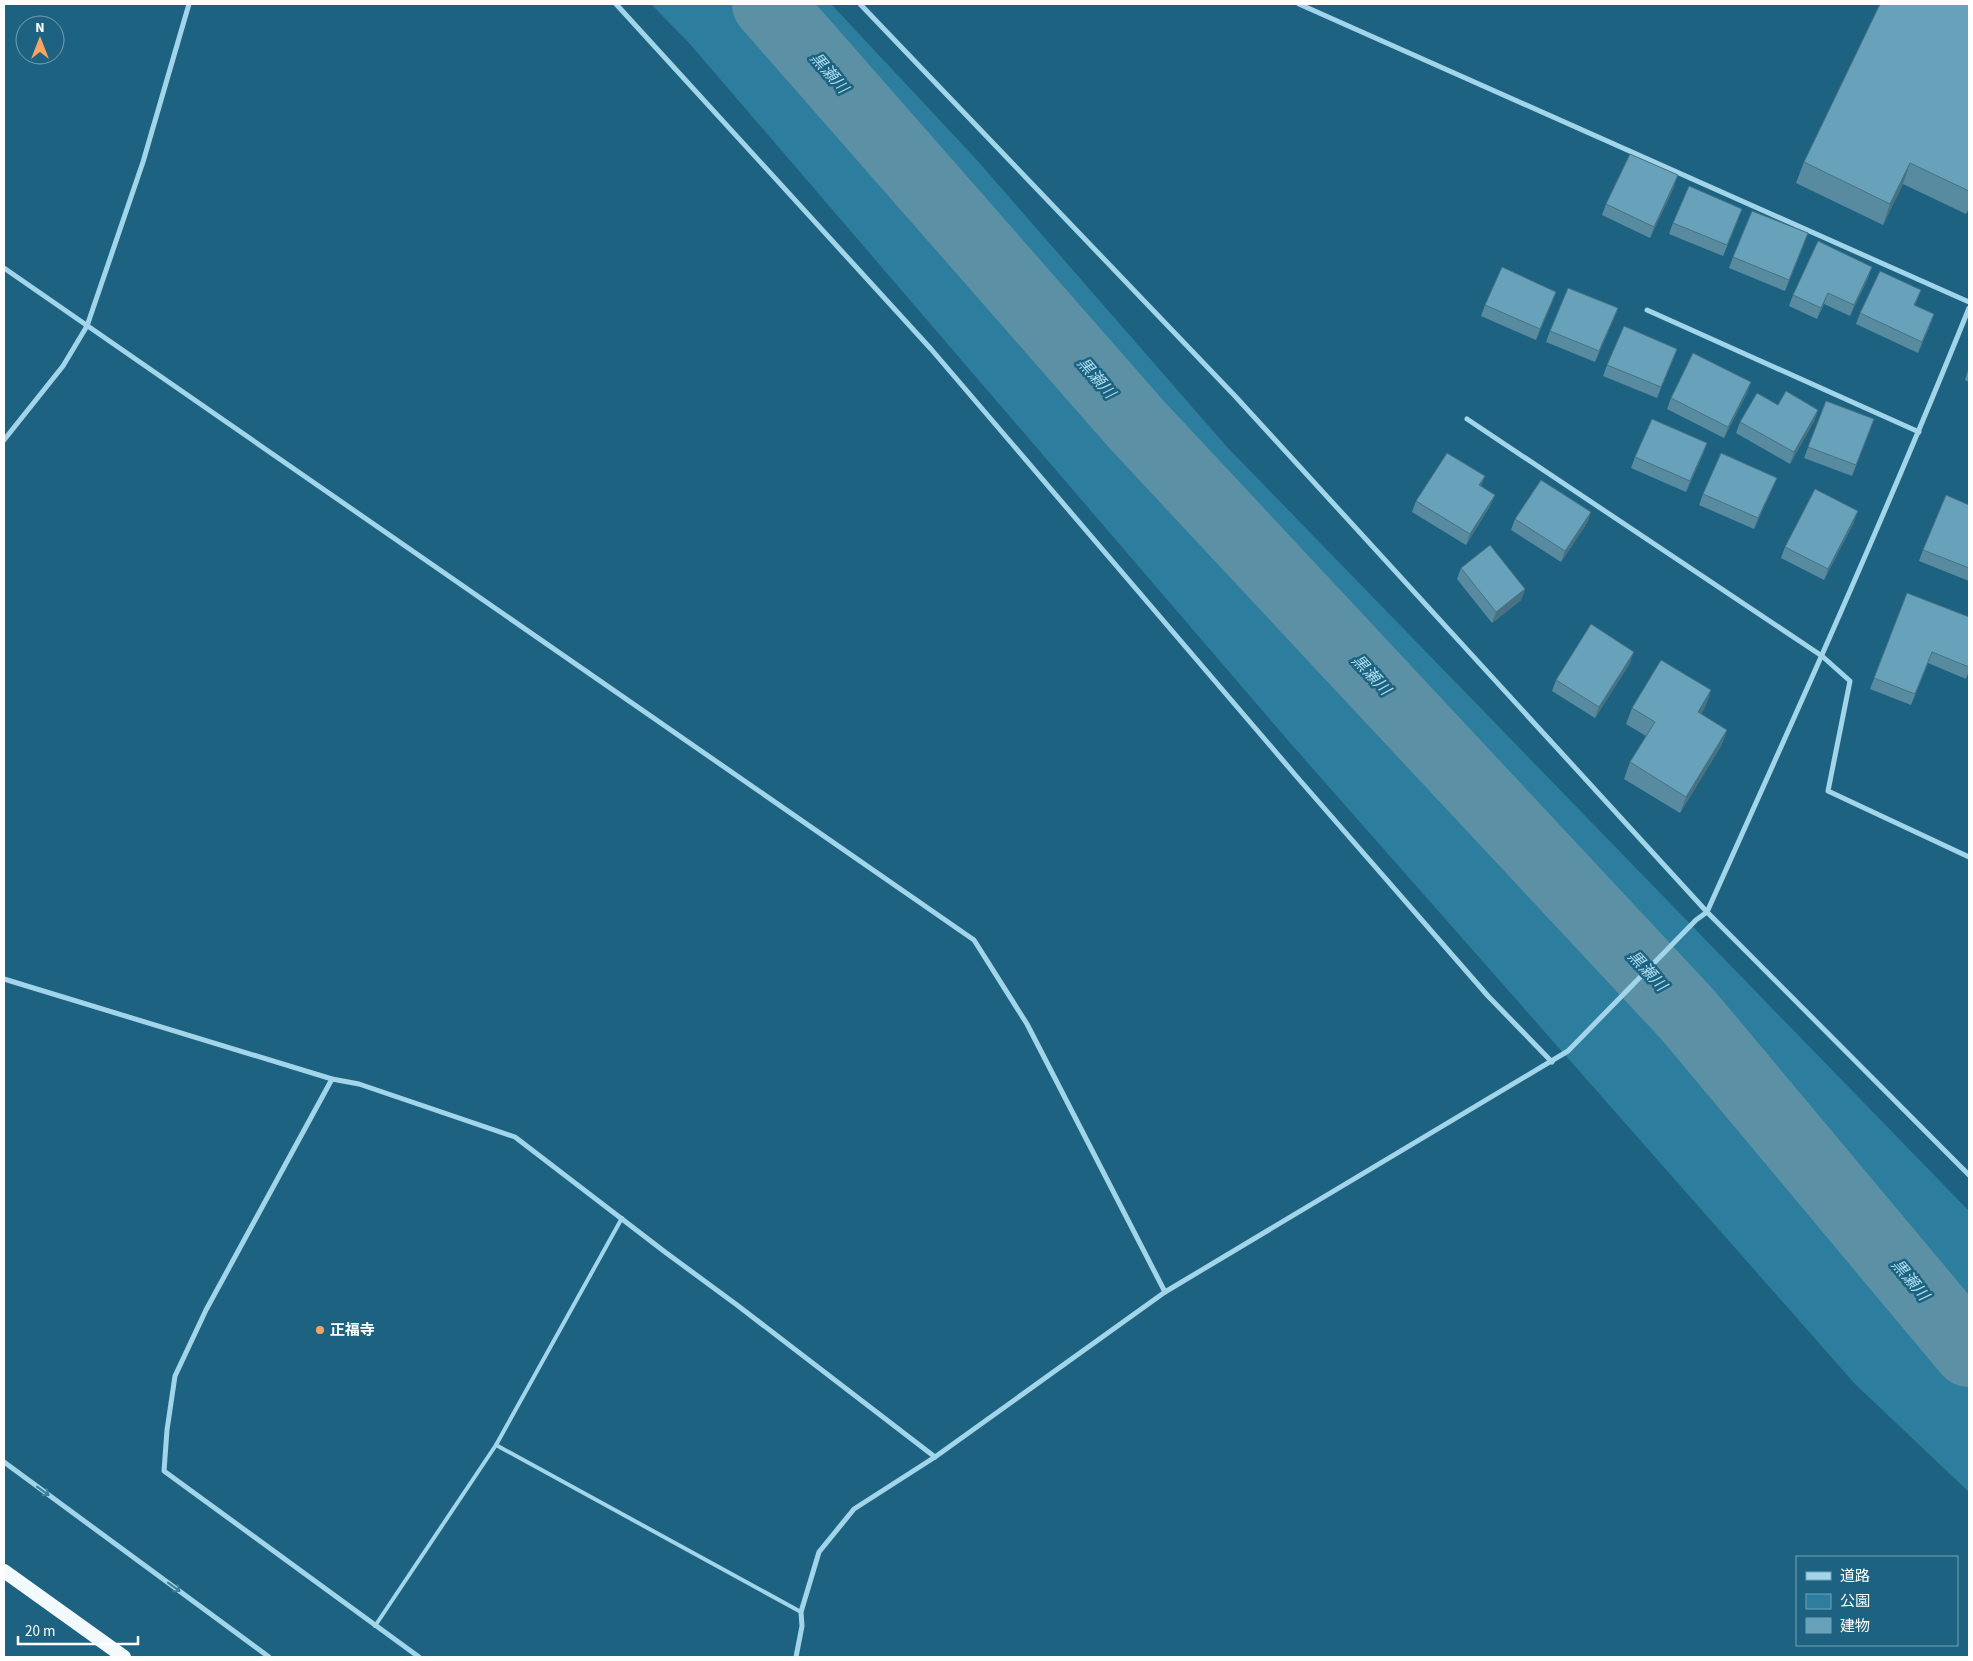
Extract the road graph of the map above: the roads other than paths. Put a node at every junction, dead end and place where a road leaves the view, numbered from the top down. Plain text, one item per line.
1 (189, 4) edge
2 (616, 4) edge
3 (860, 4) edge
4 (1299, 4) edge
5 (4, 268) edge
6 (1969, 302) edge
7 (1969, 308) edge
8 (1647, 310) dead end
9 (87, 326) junction
10 (1467, 419) dead end
11 (1919, 432) junction
12 (4, 440) edge
13 (1822, 656) junction
14 (1969, 858) edge
15 (1707, 912) junction
16 (4, 979) edge
17 (1552, 1062) junction
18 (332, 1079) junction
19 (1969, 1175) edge
20 (622, 1218) junction
21 (1165, 1292) junction
22 (496, 1445) junction
23 (935, 1457) junction
24 (4, 1462) edge
25 (4, 1571) edge
26 (801, 1612) junction
27 (375, 1626) junction
28 (124, 1657) edge
29 (269, 1657) edge
30 (419, 1657) edge
31 (796, 1657) edge

1 - 9 street
2 - 17 street
3 - 15 street
4 - 6 street
5 - 9 street
7 - 11 street
8 - 11 street
9 - 12 street
9 - 21 street
10 - 13 street
11 - 13 street
13 - 14 street
13 - 15 street
15 - 17 street
15 - 19 street
16 - 18 street
17 - 21 street
18 - 20 street
18 - 27 street
20 - 22 lane
20 - 23 street
21 - 23 street
22 - 26 lane
22 - 27 lane
23 - 26 street
24 -> 29 street
25 - 28 highway
26 - 31 street
27 - 30 street

